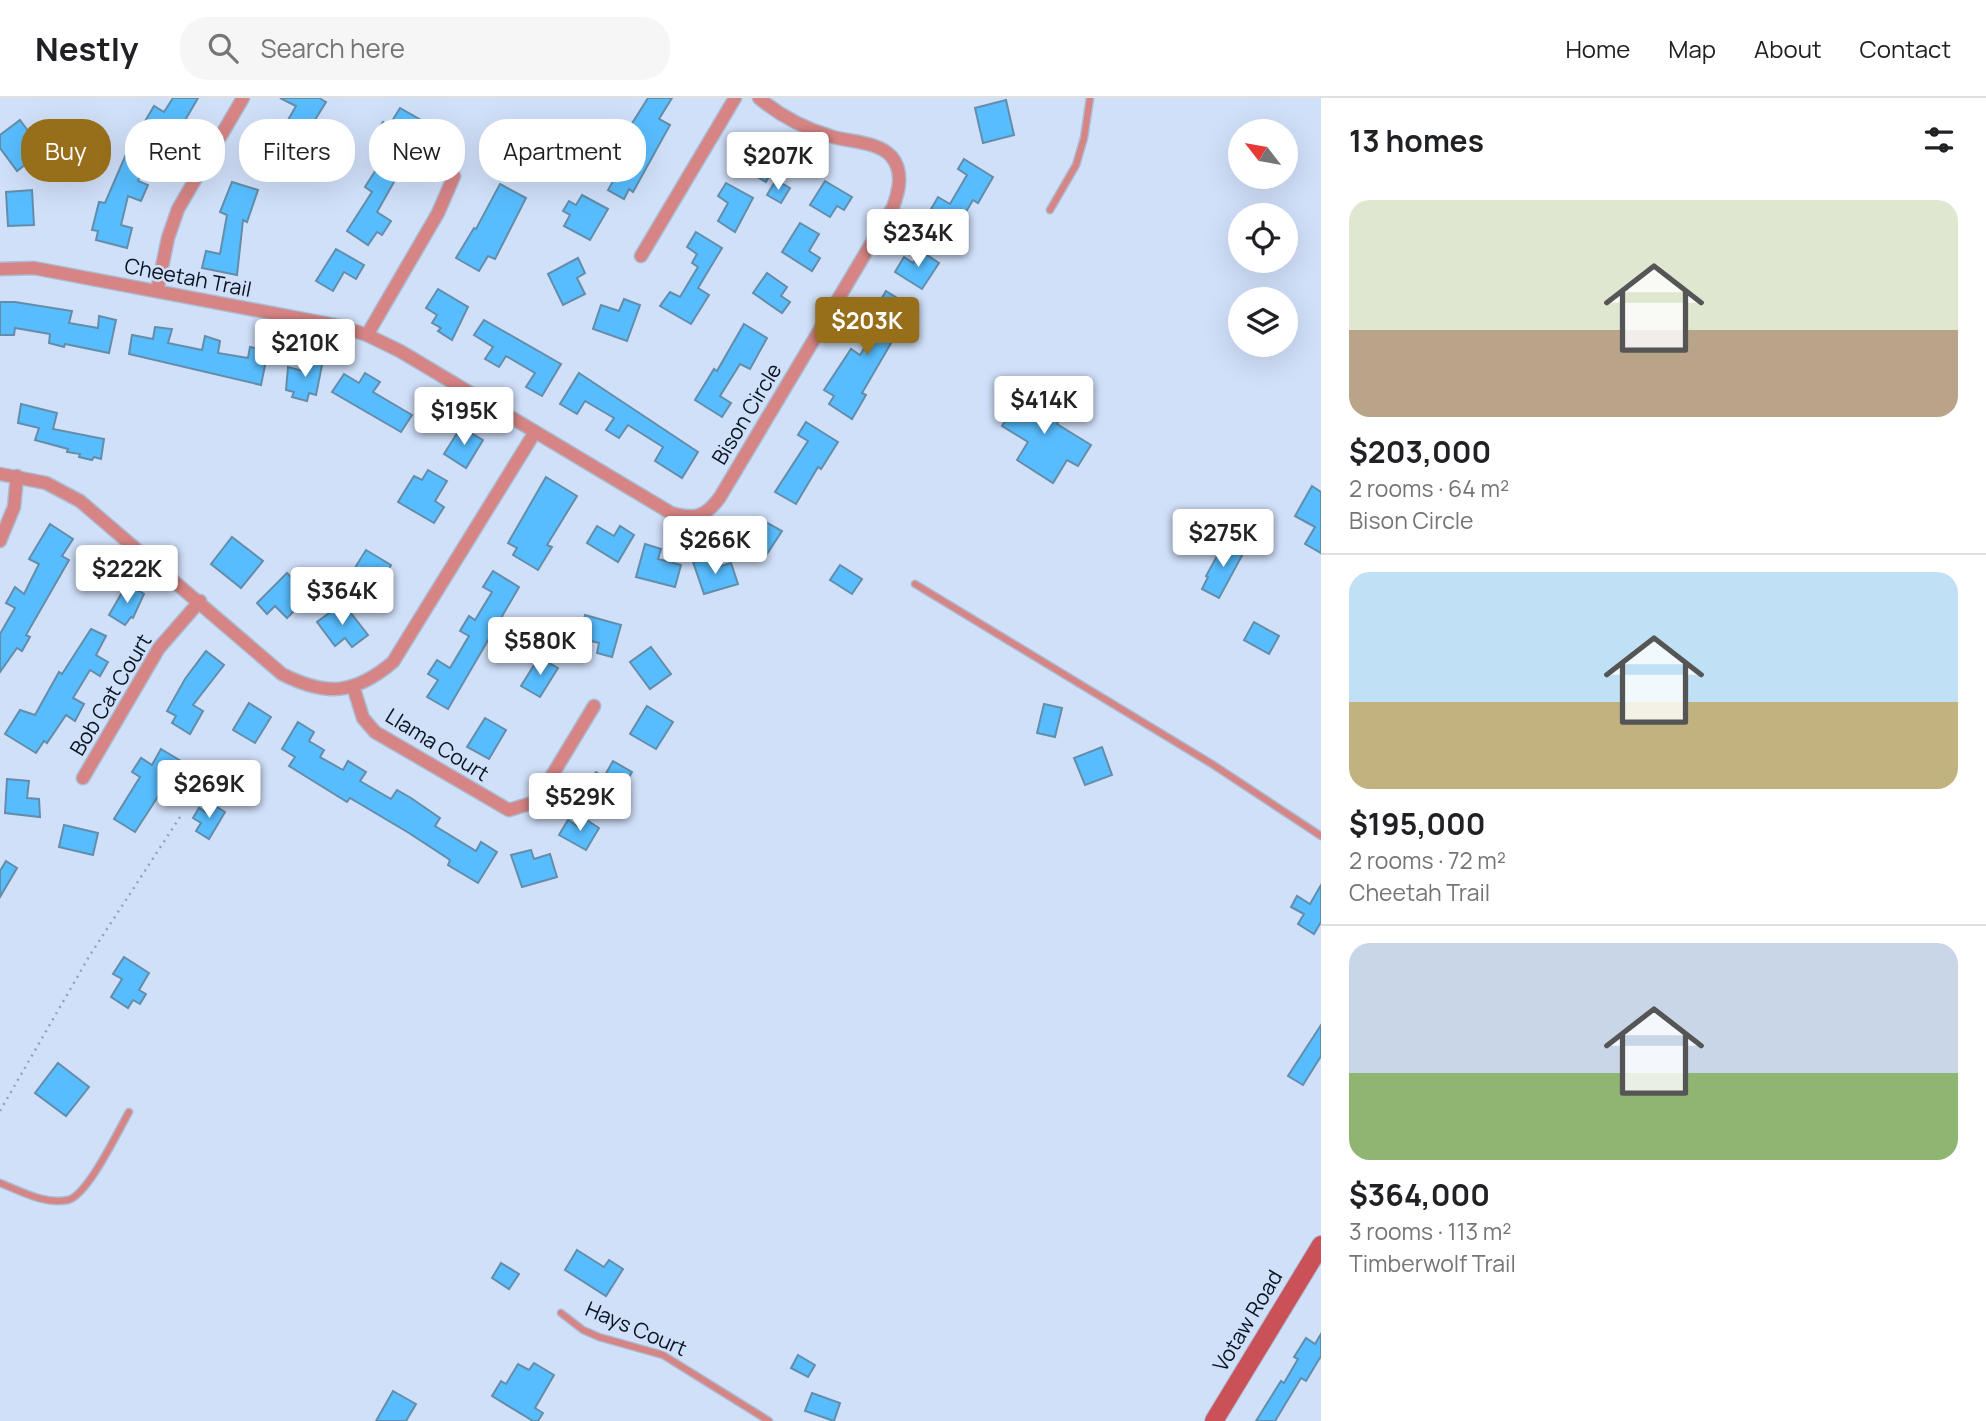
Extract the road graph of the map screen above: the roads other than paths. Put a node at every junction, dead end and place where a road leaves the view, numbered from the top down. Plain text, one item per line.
1 (243, 98) edge
2 (735, 98) edge
3 (759, 98) edge
4 (1090, 98) edge
5 (452, 182) edge
6 (1050, 210) dead end
7 (641, 256) dead end
8 (0, 269) edge
9 (157, 291) junction
10 (367, 335) junction
11 (535, 432) junction
12 (0, 474) edge
13 (17, 476) junction
14 (696, 517) joint
15 (0, 541) edge
16 (915, 584) dead end
17 (200, 601) junction
18 (353, 686) junction
19 (594, 706) dead end
20 (83, 778) dead end
21 (1321, 836) edge
22 (129, 1112) dead end
23 (0, 1183) edge
24 (1321, 1245) edge
25 (561, 1312) dead end
26 (769, 1421) edge
27 (1214, 1421) edge

1 - 9 street
2 - 7 street
3 - 14 street, Bison Circle
4 - 6 lane
5 - 10 street
8 - 9 street, Cheetah Trail
9 - 10 street, Cheetah Trail
10 - 11 street, Cheetah Trail
11 - 14 street, Cheetah Trail
11 - 18 street
12 - 13 street
13 - 15 street
13 - 17 street
16 - 21 lane
17 - 18 street
17 - 20 street, Bob Cat Court
18 - 19 street, Llama Court
22 - 23 lane
24 - 27 street, Votaw Road
25 - 26 lane, Hays Court

